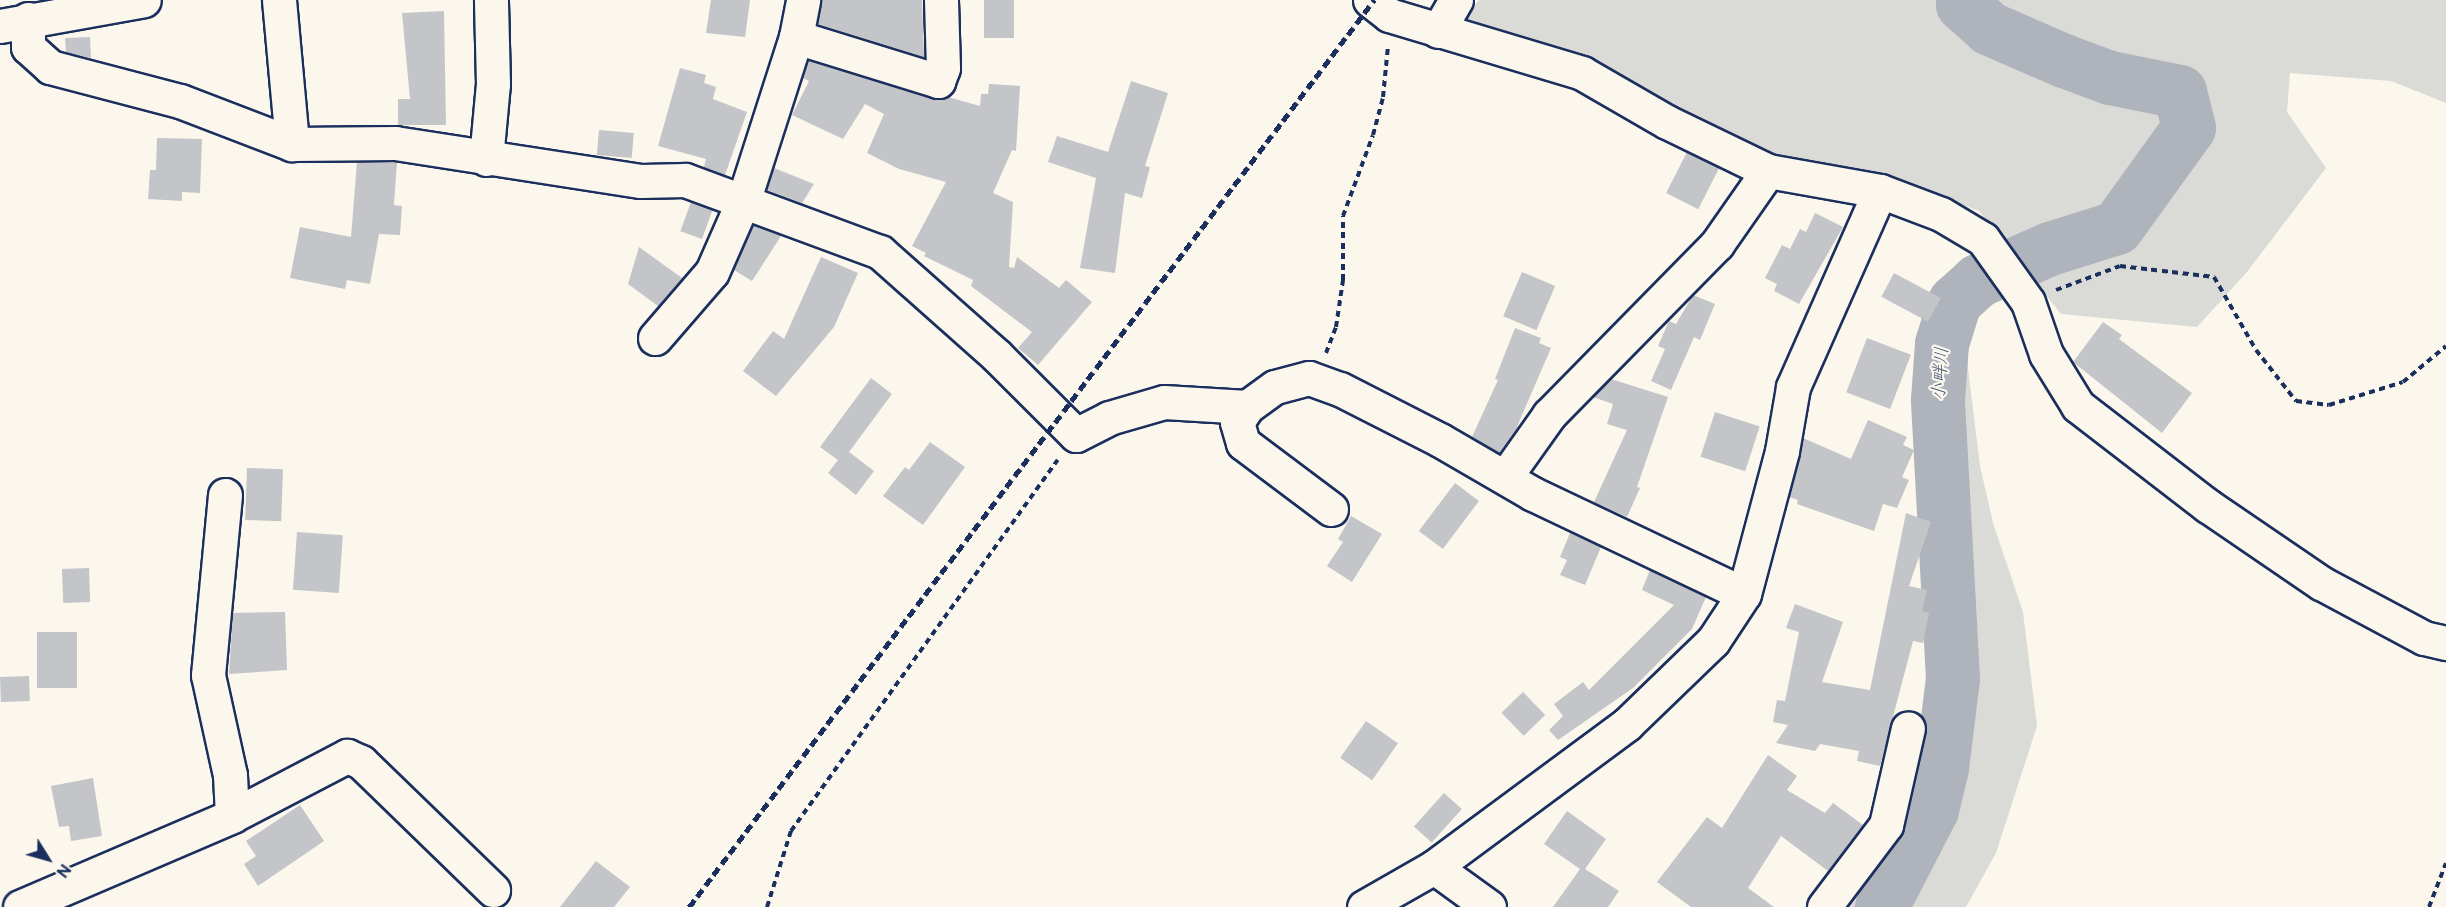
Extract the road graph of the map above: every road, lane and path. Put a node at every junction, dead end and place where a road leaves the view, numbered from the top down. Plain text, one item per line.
1 (144, 0) edge
2 (279, 0) edge
3 (490, 0) edge
4 (803, 0) edge
5 (941, 0) edge
6 (1456, 0) edge
7 (1379, 7) edge
8 (14, 23) edge
9 (1438, 32) junction
10 (796, 37) junction
11 (292, 144) junction
12 (486, 159) junction
13 (1768, 171) junction
14 (1880, 191) junction
15 (744, 199) junction
16 (2019, 289) junction
17 (655, 339) dead end
18 (2446, 346) edge
19 (1309, 378) junction
20 (1247, 407) junction
21 (1076, 435) junction
22 (1505, 477) junction
23 (225, 495) dead end
24 (1330, 509) dead end
25 (1744, 594) junction
26 (2435, 640) edge
27 (2446, 671) edge
28 (1908, 728) dead end
29 (232, 816) junction
30 (2446, 863) edge
31 (1434, 867) junction
32 (493, 890) dead end
33 (20, 907) edge
34 (767, 907) edge
35 (1364, 907) edge
36 (1489, 907) edge
37 (1824, 907) edge
38 (2429, 907) edge

1 - 8 street
2 - 11 street
3 - 12 street
4 - 10 street
5 - 10 street
6 - 9 street
7 - 9 street
7 - 19 path
8 - 11 street
9 - 13 street
10 - 15 street
11 - 12 street
12 - 15 street
13 - 14 street
13 - 22 street
14 - 16 street
14 - 25 street
15 - 17 street
15 - 21 street
16 - 18 path
16 - 26 street
19 - 20 street
19 - 22 street
20 - 21 street
20 - 24 street
21 - 34 path
22 - 25 street
23 - 29 street
25 - 31 street
26 - 27 street
28 - 37 street
29 - 32 street
29 - 33 street
30 - 38 path
31 - 35 street
31 - 36 street

